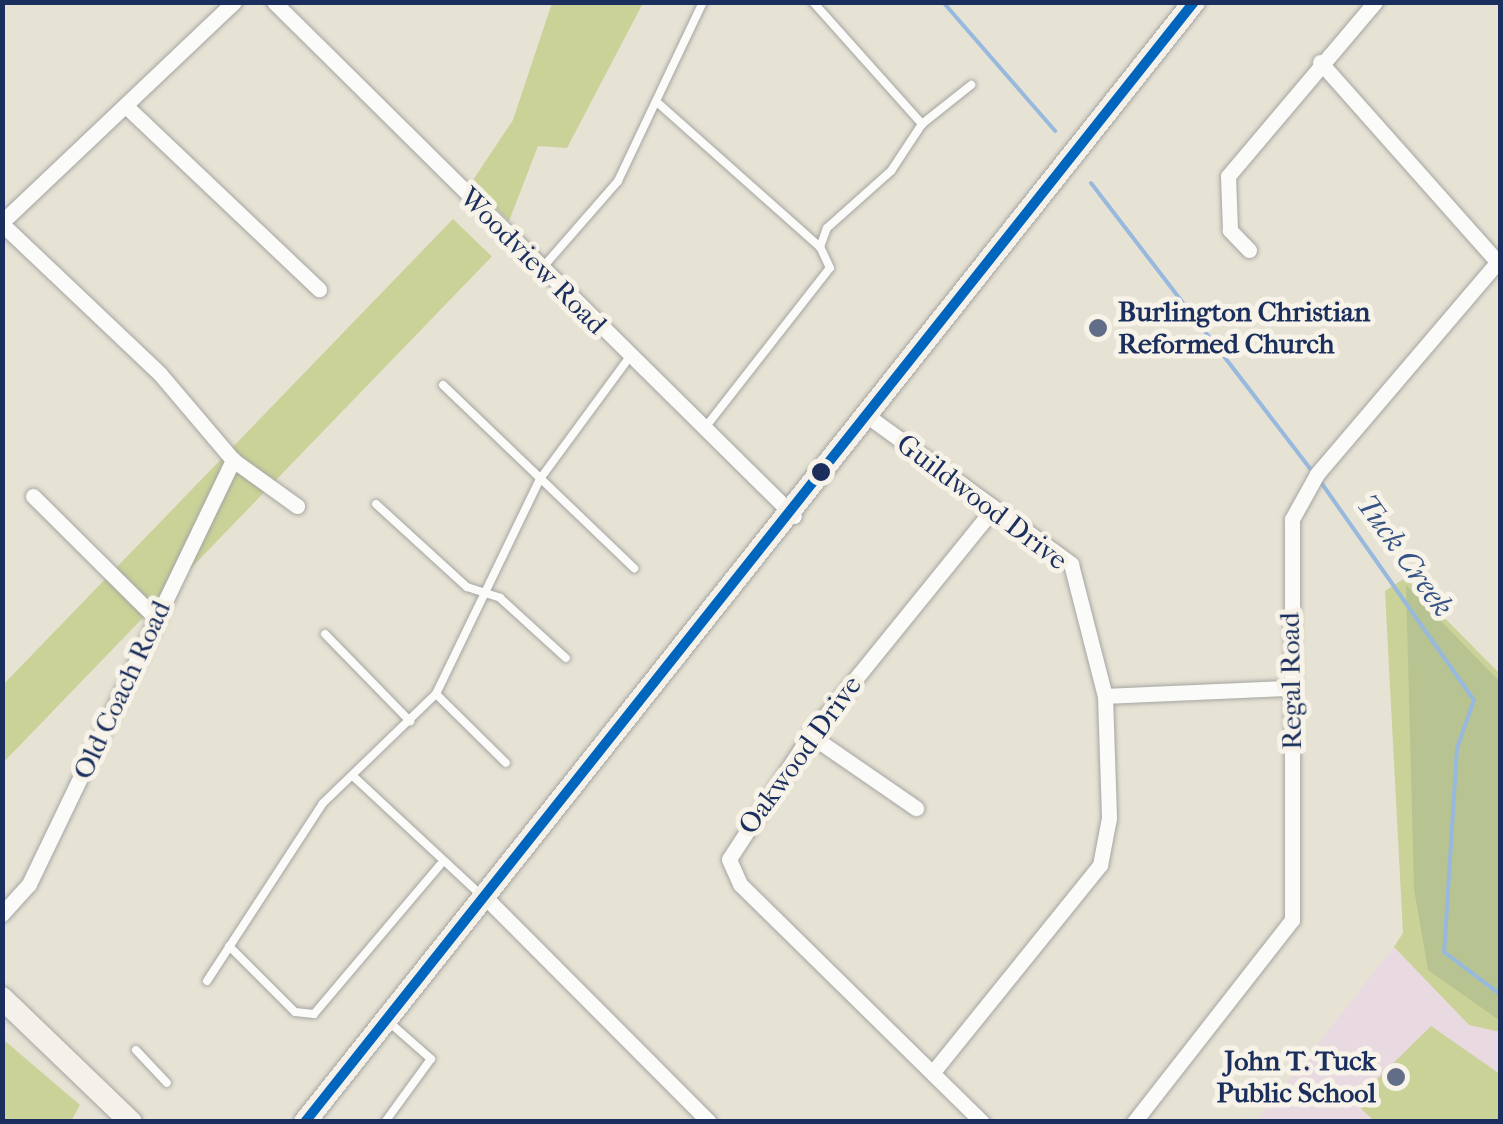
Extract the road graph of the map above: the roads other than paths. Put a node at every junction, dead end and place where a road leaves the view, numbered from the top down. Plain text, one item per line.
1 (234, 2) edge
2 (274, 2) edge
3 (703, 2) edge
4 (812, 2) edge
5 (1194, 2) edge
6 (1375, 2) edge
7 (1320, 62) junction
8 (971, 85) dead end
9 (659, 104) junction
10 (130, 109) junction
11 (922, 124) junction
12 (2, 223) edge
13 (820, 247) junction
14 (1249, 250) dead end
15 (1499, 262) edge
16 (543, 267) junction
17 (319, 290) dead end
18 (629, 358) junction
19 (442, 385) dead end
20 (870, 417) junction
21 (704, 429) junction
22 (233, 460) junction
23 (540, 479) junction
24 (33, 496) dead end
25 (376, 504) dead end
26 (297, 506) dead end
27 (993, 508) junction
28 (794, 516) junction
29 (634, 568) dead end
30 (484, 595) junction
31 (154, 616) junction
32 (325, 634) dead end
33 (566, 658) dead end
34 (1290, 688) junction
35 (436, 694) junction
36 (1105, 696) junction
37 (410, 721) junction
38 (810, 735) junction
39 (506, 763) dead end
40 (354, 777) junction
41 (916, 808) dead end
42 (440, 865) junction
43 (485, 897) junction
44 (2, 914) edge
45 (229, 946) junction
46 (207, 981) dead end
47 (2, 998) edge
48 (386, 1019) junction
49 (136, 1050) dead end
50 (933, 1072) junction
51 (166, 1083) dead end
52 (131, 1122) edge
53 (305, 1122) edge
54 (384, 1122) edge
55 (709, 1122) edge
56 (982, 1122) edge
57 (1134, 1122) edge

1 - 10 street
2 - 16 street, Woodview Road
3 - 9 lane
4 - 11 lane
5 - 20 main road
6 - 7 street
7 - 14 street
7 - 15 street
8 - 11 lane
9 - 13 lane
9 - 16 lane
10 - 12 street
10 - 17 street
11 - 13 lane
12 - 22 street
13 - 21 lane
15 - 34 street, Regal Road
16 - 18 street, Woodview Road
18 - 21 street, Woodview Road
18 - 23 lane
19 - 23 lane
20 - 27 street, Guildwood Drive
20 - 28 main road
21 - 28 street, Woodview Road
22 - 26 street
22 - 31 street, Old Coach Road
23 - 29 lane
23 - 30 lane
24 - 31 street
25 - 30 lane
27 - 36 street, Guildwood Drive
27 - 38 street, Oakwood Drive
28 - 43 main road
30 - 33 lane
30 - 35 lane
31 - 44 street, Old Coach Road
32 - 37 lane
34 - 36 street
34 - 57 street, Regal Road
35 - 37 lane
35 - 39 lane
36 - 50 street, Guildwood Drive
37 - 40 lane
38 - 41 street
38 - 50 street, Oakwood Drive
40 - 42 lane
40 - 45 lane
42 - 43 lane
42 - 45 lane
43 - 48 main road
43 - 55 street
45 - 46 lane
47 - 52 main road
48 - 53 main road
48 - 54 lane
49 - 51 lane
50 - 56 street, Oakwood Drive

